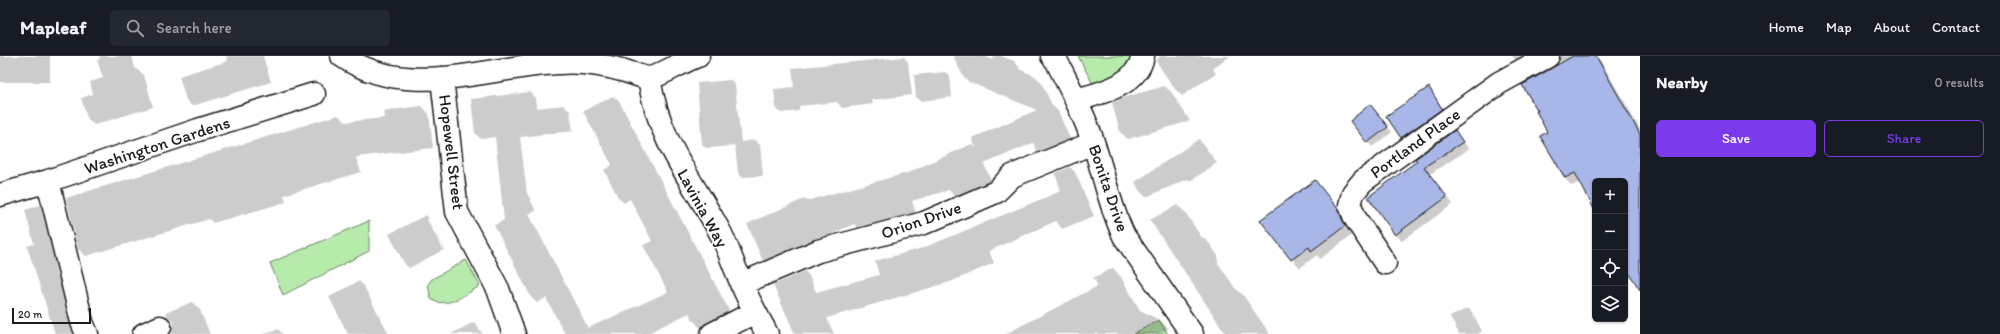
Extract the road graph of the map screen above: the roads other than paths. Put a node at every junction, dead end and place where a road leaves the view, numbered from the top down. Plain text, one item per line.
1 (342, 56) edge
2 (698, 56) edge
3 (1052, 56) edge
4 (1143, 56) edge
5 (1548, 56) edge
6 (442, 78) junction
7 (649, 78) junction
8 (314, 94) dead end
9 (1076, 100) junction
10 (1094, 143) junction
11 (48, 181) junction
12 (0, 195) edge
13 (1385, 263) dead end
14 (741, 284) junction
15 (755, 312) junction
16 (87, 334) edge
17 (514, 334) edge
18 (712, 334) edge
19 (767, 334) edge
20 (1192, 334) edge

1 - 6 street
2 - 7 street
3 - 9 street, Bonita Drive
4 - 9 street
5 - 13 street, Portland Place
6 - 7 street
6 - 17 street, Hopewell Street
7 - 14 street, Lavinia Way
8 - 11 street, Washington Gardens
9 - 10 street, Bonita Drive
10 - 14 street, Orion Drive
10 - 20 street, Bonita Drive
11 - 12 street, Washington Gardens
11 - 16 street
14 - 15 street, Lavinia Way
15 - 18 street
15 - 19 street, Lavinia Way

